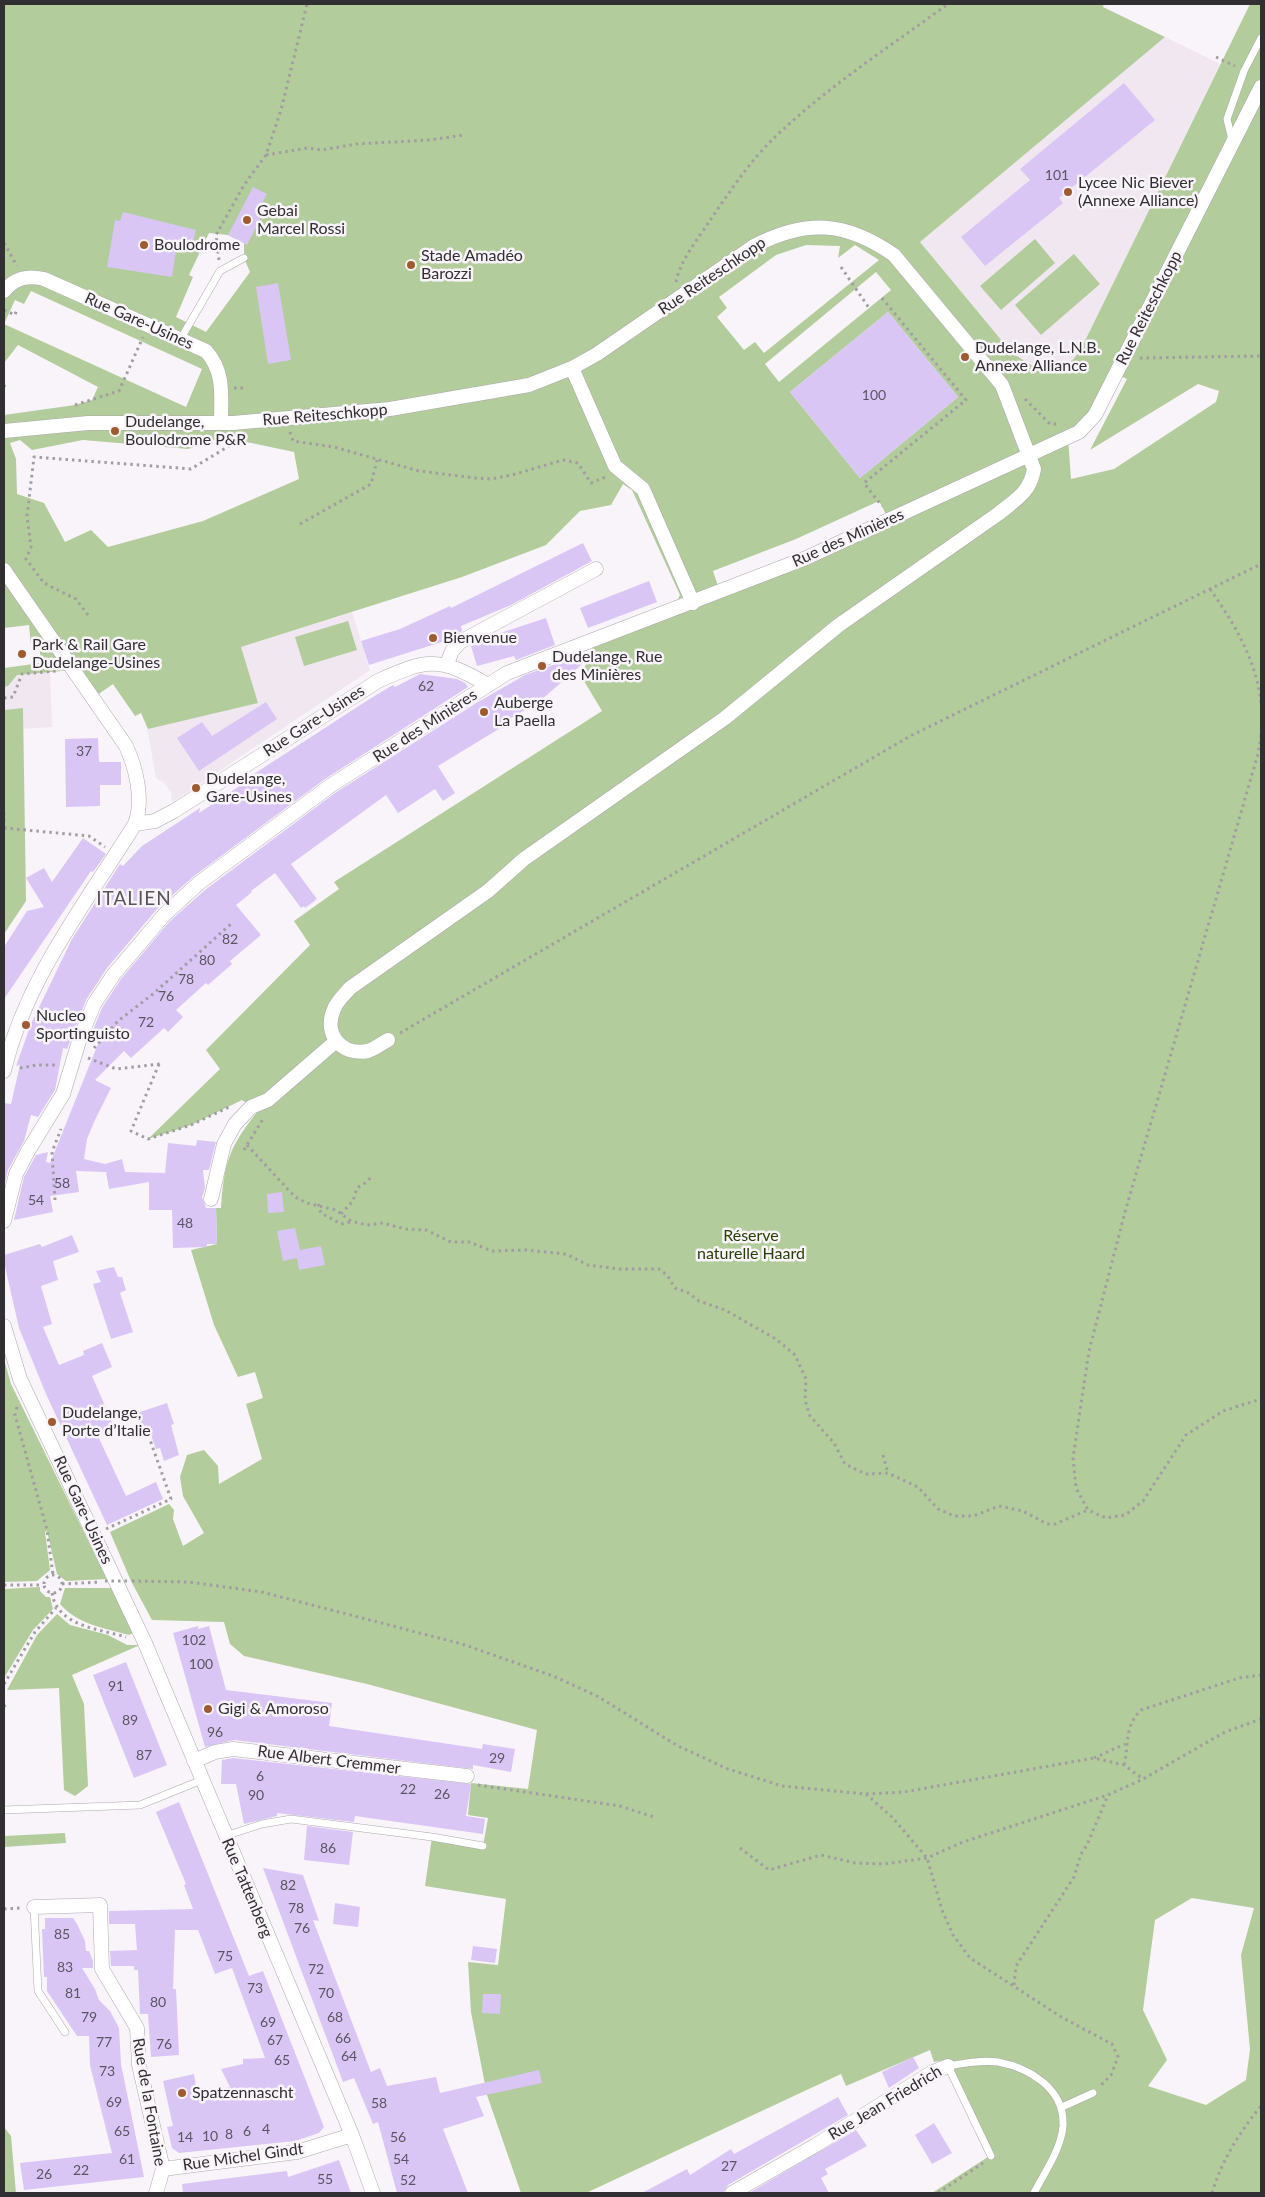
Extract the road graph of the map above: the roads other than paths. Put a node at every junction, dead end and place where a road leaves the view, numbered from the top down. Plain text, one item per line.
1 (1261, 38) edge
2 (1261, 87) edge
3 (1232, 143) junction
4 (244, 258) dead end
5 (4, 291) edge
6 (180, 340) junction
7 (572, 368) junction
8 (221, 423) junction
9 (4, 431) edge
10 (1029, 455) junction
11 (4, 570) edge
12 (596, 570) dead end
13 (693, 603) junction
14 (447, 664) junction
15 (488, 685) junction
16 (135, 824) junction
17 (388, 1040) road end
18 (335, 1042) junction
19 (5, 1067) edge
20 (211, 1199) dead end
21 (4, 1221) edge
22 (4, 1326) edge
23 (118, 1582) joint
24 (194, 1761) junction
25 (467, 1776) road end
26 (202, 1780) junction
27 (4, 1810) edge
28 (224, 1836) junction
29 (483, 1846) dead end
30 (34, 1907) joint
31 (65, 2032) dead end
32 (948, 2066) junction
33 (1093, 2093) road end
34 (1062, 2107) junction
35 (352, 2135) junction
36 (991, 2156) road end
37 (163, 2169) junction
38 (154, 2193) edge
39 (373, 2193) edge
40 (732, 2193) edge
41 (1034, 2193) edge

1 - 3 lane
2 - 3 street, Rue Reiteschkopp
3 - 10 street, Rue Reiteschkopp
4 - 6 lane
5 - 6 street, Rue Gare-Usines
6 - 8 street, Rue Gare-Usines
7 - 8 street, Rue Reiteschkopp
7 - 10 street, Rue Reiteschkopp
7 - 13 street
8 - 9 street, Rue Reiteschkopp
10 - 13 street, Rue des Minières
10 - 18 street
11 - 16 street
12 - 14 street
13 - 15 street, Rue des Minières
14 - 15 street, Rue Gare-Usines
14 - 16 street, Rue Gare-Usines
15 - 21 street, Rue des Minières
16 - 19 street
17 - 18 street
18 - 20 street
22 - 23 street, Rue Gare-Usines
23 - 24 street, Rue Tattenberg
24 - 25 street, Rue Albert Cremmer
24 - 26 street, Rue Tattenberg
26 - 27 lane
26 - 28 street, Rue Tattenberg
28 - 29 lane
28 - 35 street, Rue Tattenberg
30 - 31 lane
30 - 37 street, Rue de la Fontaine
32 - 34 lane, Rue Jean Friedrich
32 - 36 lane
32 - 40 street, Rue Jean Friedrich
33 - 34 lane
34 - 41 lane
35 - 37 street, Rue Michel Gindt
35 - 39 street, Rue Tattenberg
37 - 38 street, Rue de la Fontaine

